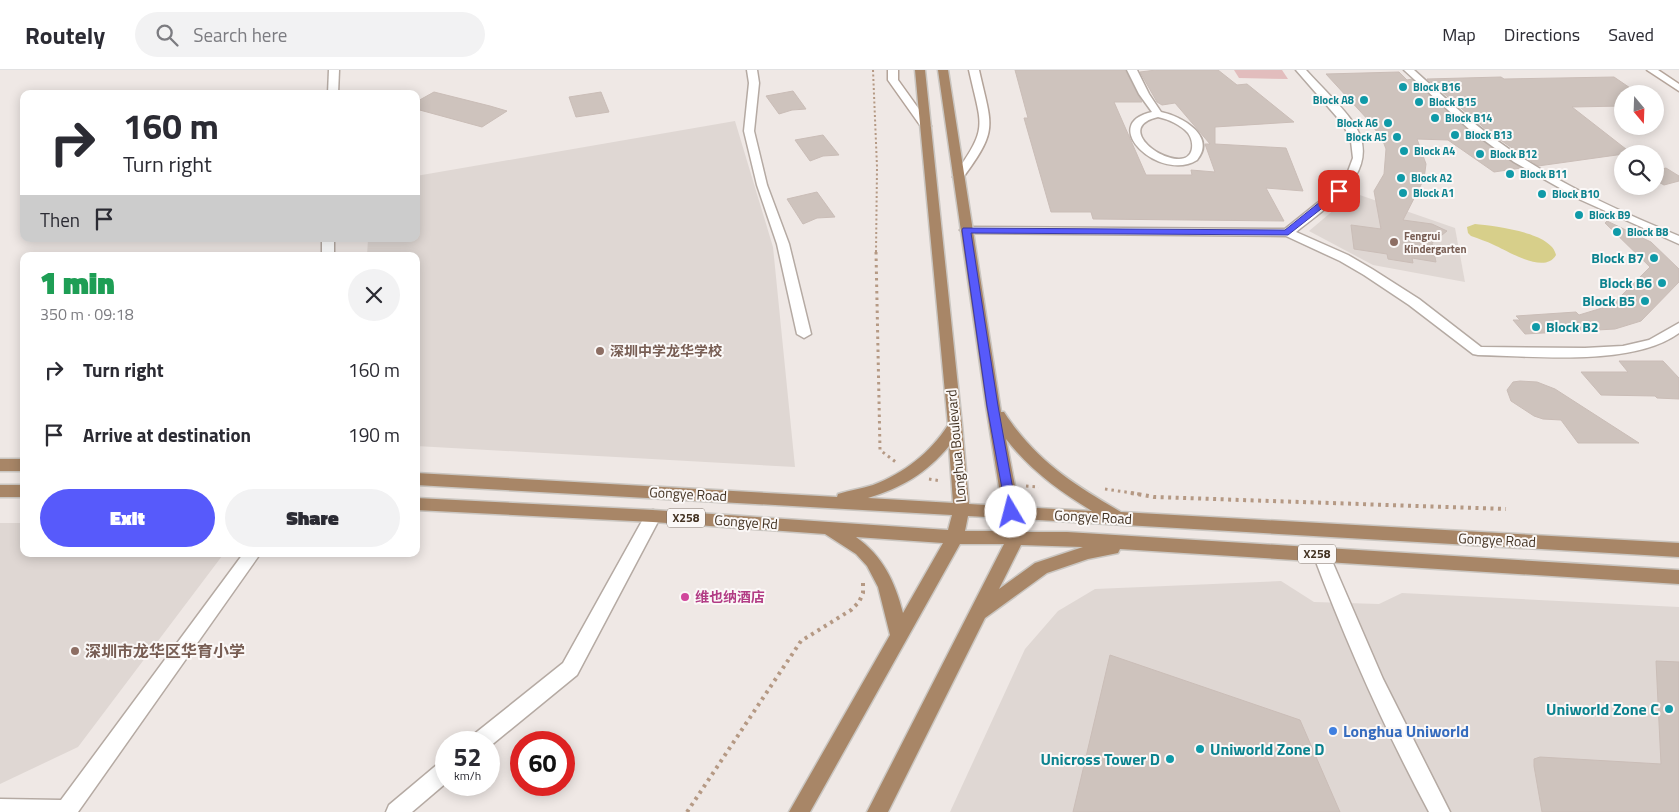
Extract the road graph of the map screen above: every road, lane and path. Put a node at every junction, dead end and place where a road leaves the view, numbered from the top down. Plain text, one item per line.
1 (334, 70) edge
2 (752, 70) edge
3 (873, 70) edge
4 (892, 70) edge
5 (920, 70) edge
6 (943, 70) edge
7 (974, 70) edge
8 (1132, 70) edge
9 (1301, 70) edge
10 (1409, 70) edge
11 (1652, 70) edge
12 (1665, 70) edge
13 (1679, 79) edge
14 (1679, 88) edge
15 (333, 90) edge
16 (1158, 114) junction
17 (926, 126) junction
18 (958, 177) junction
19 (966, 230) junction
20 (1653, 230) junction
21 (1288, 233) junction
22 (1679, 240) edge
23 (1679, 246) edge
24 (1679, 327) edge
25 (804, 334) dead end
26 (993, 406) junction
27 (955, 425) junction
28 (0, 465) edge
29 (20, 465) edge
30 (901, 465) dead end
31 (420, 480) edge
32 (1100, 488) dead end
33 (0, 491) edge
34 (20, 491) edge
35 (822, 501) junction
36 (420, 504) edge
37 (1506, 509) dead end
38 (961, 510) junction
39 (1011, 512) junction
40 (653, 516) junction
41 (1118, 519) junction
42 (819, 526) junction
43 (955, 537) junction
44 (1016, 538) junction
45 (1165, 545) junction
46 (1679, 550) edge
47 (1321, 554) junction
48 (250, 557) edge
49 (861, 575) dead end
50 (1679, 577) edge
51 (978, 613) junction
52 (899, 636) junction
53 (494, 731) edge
54 (435, 779) edge
55 (0, 809) edge
56 (65, 812) edge
57 (396, 812) edge
58 (687, 812) edge
59 (799, 812) edge
60 (877, 812) edge
61 (1440, 812) edge

1 - 15 street
2 - 25 street
3 - 30 path
4 - 17 street
5 - 17 main road, Longhua Boulevard
6 - 18 main road
7 - 18 street
8 - 16 street
9 - 21 street
10 - 20 street
11 - 14 street
12 - 13 street
16 - 16 street
17 - 27 main road, Longhua Boulevard
18 - 19 main road
19 - 21 street
19 - 26 main road
20 - 22 street
20 - 23 street
21 - 24 street
26 - 39 main road
26 - 41 main road
27 - 35 main road
27 - 38 main road, Longhua Boulevard
28 - 29 main road
31 - 35 main road, Gongye Road / X258
32 - 37 path
33 - 34 main road
35 - 38 main road, Gongye Road / X258
36 - 40 main road, Gongye Rd / X258
38 - 39 main road, Gongye Road / X258
38 - 43 main road, Longhua Boulevard
39 - 41 main road, Gongye Road / X258
39 - 44 main road
40 - 42 main road, Gongye Rd / X258
40 - 53 street
41 - 46 main road, Gongye Road / X258
42 - 43 main road, Gongye Rd / X258
42 - 52 main road
43 - 44 main road, Gongye Road / X258
43 - 52 main road, Longhua Boulevard
44 - 45 main road, Gongye Road / X258
44 - 51 main road
45 - 47 main road, Gongye Road / X258
45 - 51 main road
47 - 50 main road, Gongye Road / X258
47 - 61 street
48 - 56 street
49 - 58 path
51 - 60 main road
52 - 59 main road, Longhua Boulevard
54 - 57 street
55 - 56 street

